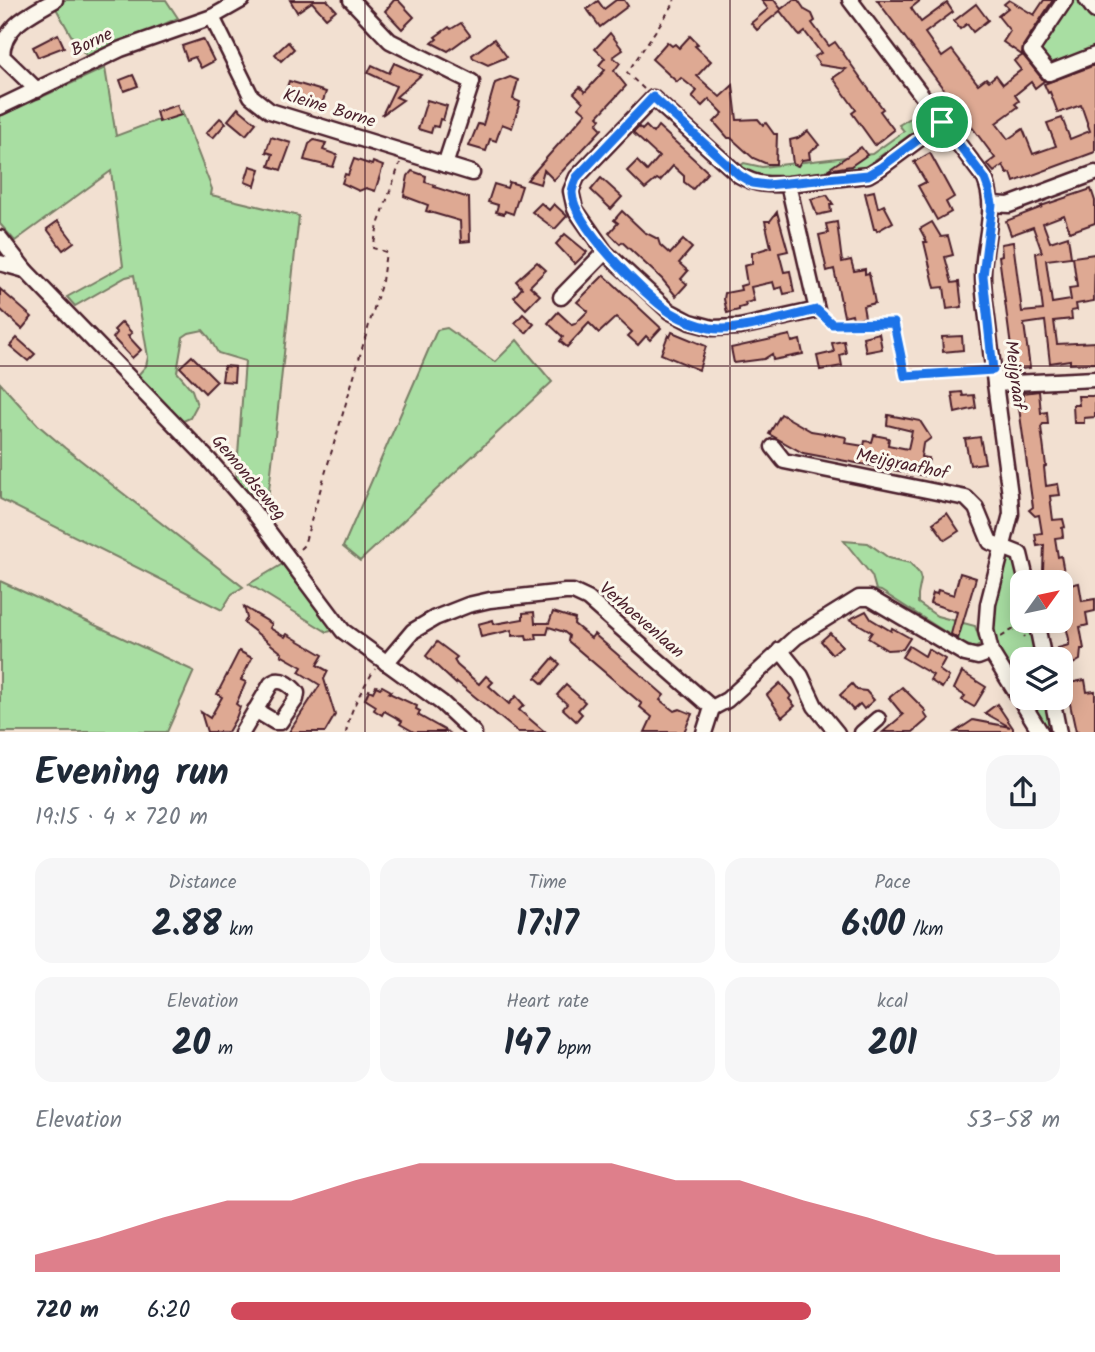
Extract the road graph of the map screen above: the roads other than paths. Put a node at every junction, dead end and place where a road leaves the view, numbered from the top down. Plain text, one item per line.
1 (55, 0) edge
2 (242, 0) edge
3 (351, 0) edge
4 (850, 0) edge
5 (1065, 0) edge
6 (1087, 0) edge
7 (1095, 11) edge
8 (212, 17) junction
9 (1095, 55) edge
10 (37, 90) junction
11 (0, 107) edge
12 (942, 122) junction
13 (445, 165) junction
14 (472, 173) dead end
15 (1095, 173) edge
16 (788, 184) junction
17 (992, 204) junction
18 (0, 238) edge
19 (605, 252) junction
20 (0, 263) edge
21 (25, 270) junction
22 (561, 297) dead end
23 (994, 377) junction
24 (1095, 379) edge
25 (773, 447) dead end
26 (1002, 549) junction
27 (1024, 570) edge
28 (990, 648) junction
29 (780, 650) junction
30 (384, 662) junction
31 (712, 708) junction
32 (255, 710) dead end
33 (1054, 710) edge
34 (878, 719) dead end
35 (243, 732) edge
36 (473, 732) edge
37 (704, 732) edge
38 (836, 732) edge
39 (863, 732) edge
40 (1040, 732) edge
41 (1059, 732) edge

1 - 10 street
2 - 8 street, Borne
3 - 13 street
4 - 12 street
5 - 9 street
6 - 7 street
8 - 10 street, Borne
8 - 13 street, Kleine Borne
10 - 11 street, Borne
12 - 16 street
12 - 17 street
13 - 14 street, Kleine Borne
15 - 17 street
16 - 19 street
16 - 19 street
17 - 23 street, Meijgraaf
18 - 21 street, Gemondseweg
19 - 22 street
20 - 21 street
21 - 30 street, Gemondseweg
23 - 24 street
23 - 26 street, Meijgraaf
25 - 26 street, Meijgraafhof
26 - 27 street
26 - 28 street, Meijgraaf
28 - 29 street
28 - 40 street, Meijgraaf
29 - 31 street
29 - 38 street
30 - 31 street, Verhoevenlaan
30 - 36 street, Gemondseweg
31 - 37 street
32 - 35 street
33 - 41 street
34 - 39 street

